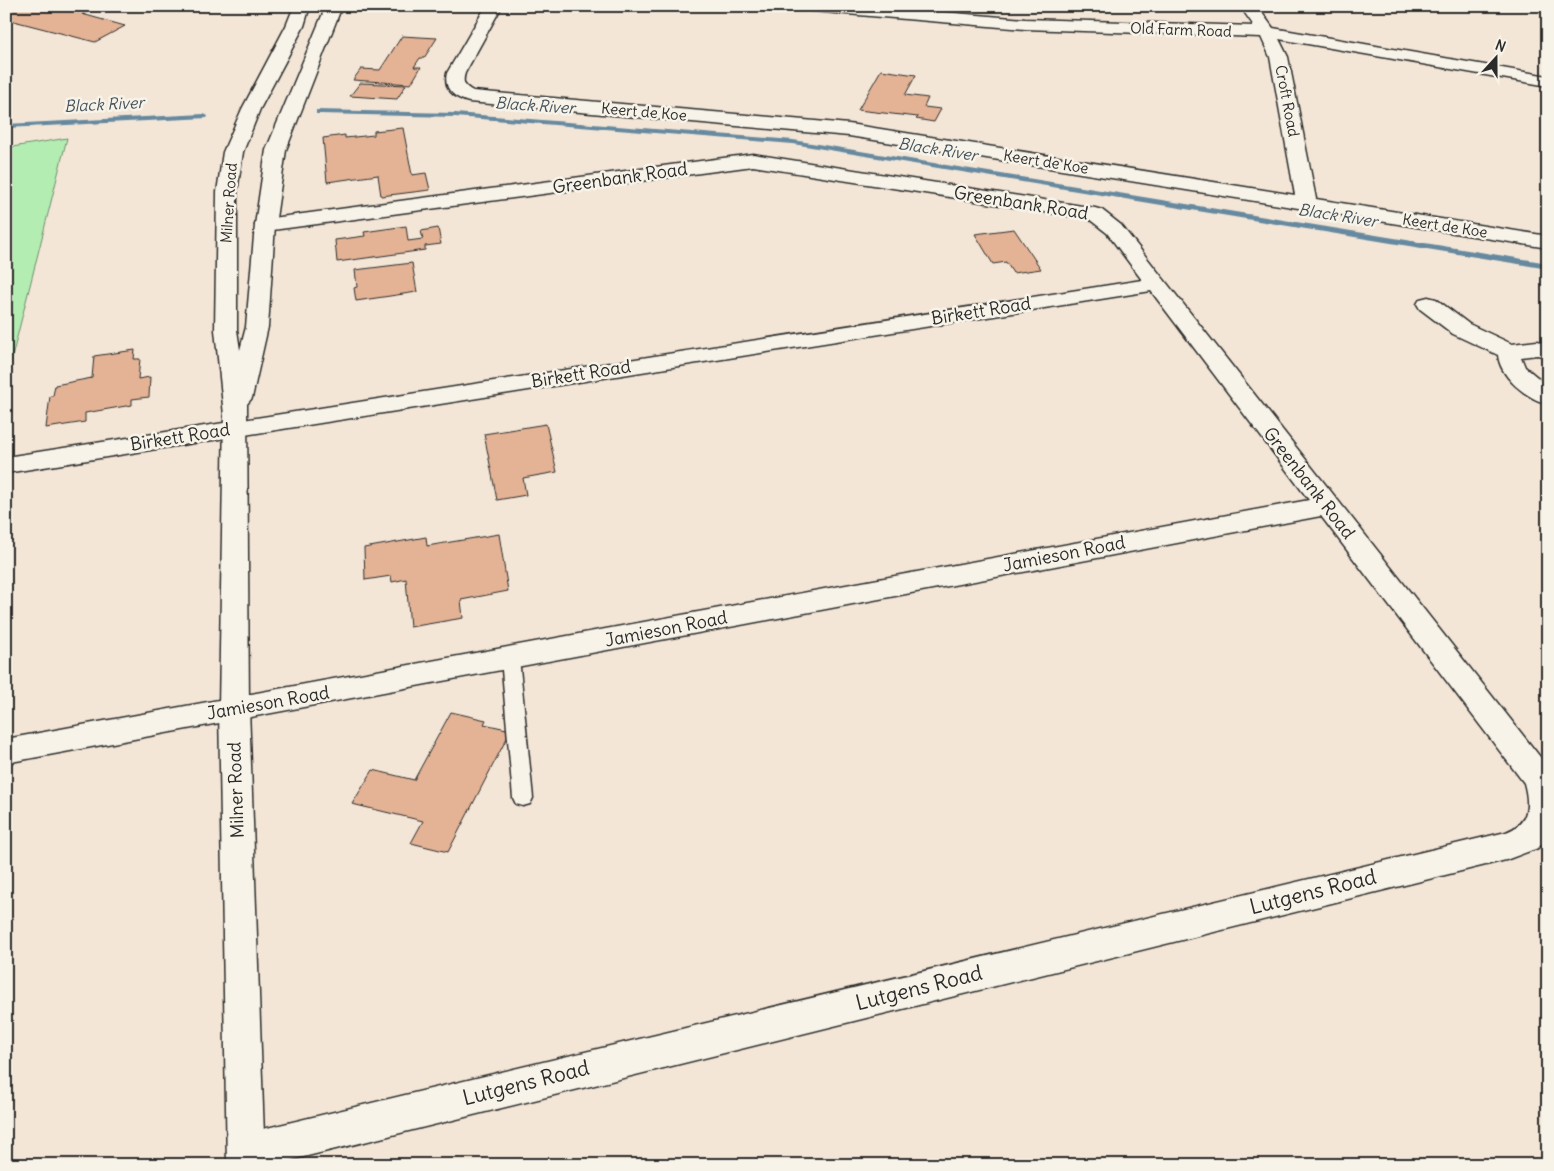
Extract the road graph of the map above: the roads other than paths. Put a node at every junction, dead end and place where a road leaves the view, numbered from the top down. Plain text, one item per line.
1 (302, 6) edge
2 (334, 6) edge
3 (494, 6) edge
4 (811, 6) edge
5 (1248, 6) edge
6 (1266, 32) junction
7 (1548, 81) edge
8 (1307, 204) junction
9 (265, 225) junction
10 (1548, 242) edge
11 (1155, 284) junction
12 (1428, 304) dead end
13 (1548, 350) edge
14 (1509, 351) junction
15 (1548, 397) edge
16 (236, 421) junction
17 (6, 465) edge
18 (1326, 506) junction
19 (510, 658) junction
20 (234, 708) junction
21 (6, 751) edge
22 (1538, 778) joint
23 (523, 798) dead end
24 (246, 1158) edge

1 - 16 street, Milner Road
2 - 9 street, Milner Road
3 - 8 street, Keert de Koe
4 - 6 street, Old Farm Road
5 - 6 street, Croft Road
6 - 7 street, Old Farm Road
6 - 8 street, Croft Road
8 - 10 street, Keert de Koe
9 - 11 street, Greenbank Road
9 - 16 street, Milner Road
11 - 16 street, Birkett Road
11 - 18 street, Greenbank Road
12 - 14 street
13 - 14 street
14 - 15 street
16 - 17 street, Birkett Road
16 - 20 street, Milner Road
18 - 19 street, Jamieson Road
18 - 22 street, Greenbank Road
19 - 20 street, Jamieson Road
19 - 23 lane
20 - 21 street, Jamieson Road
20 - 24 street, Milner Road
22 - 24 street, Lutgens Road

